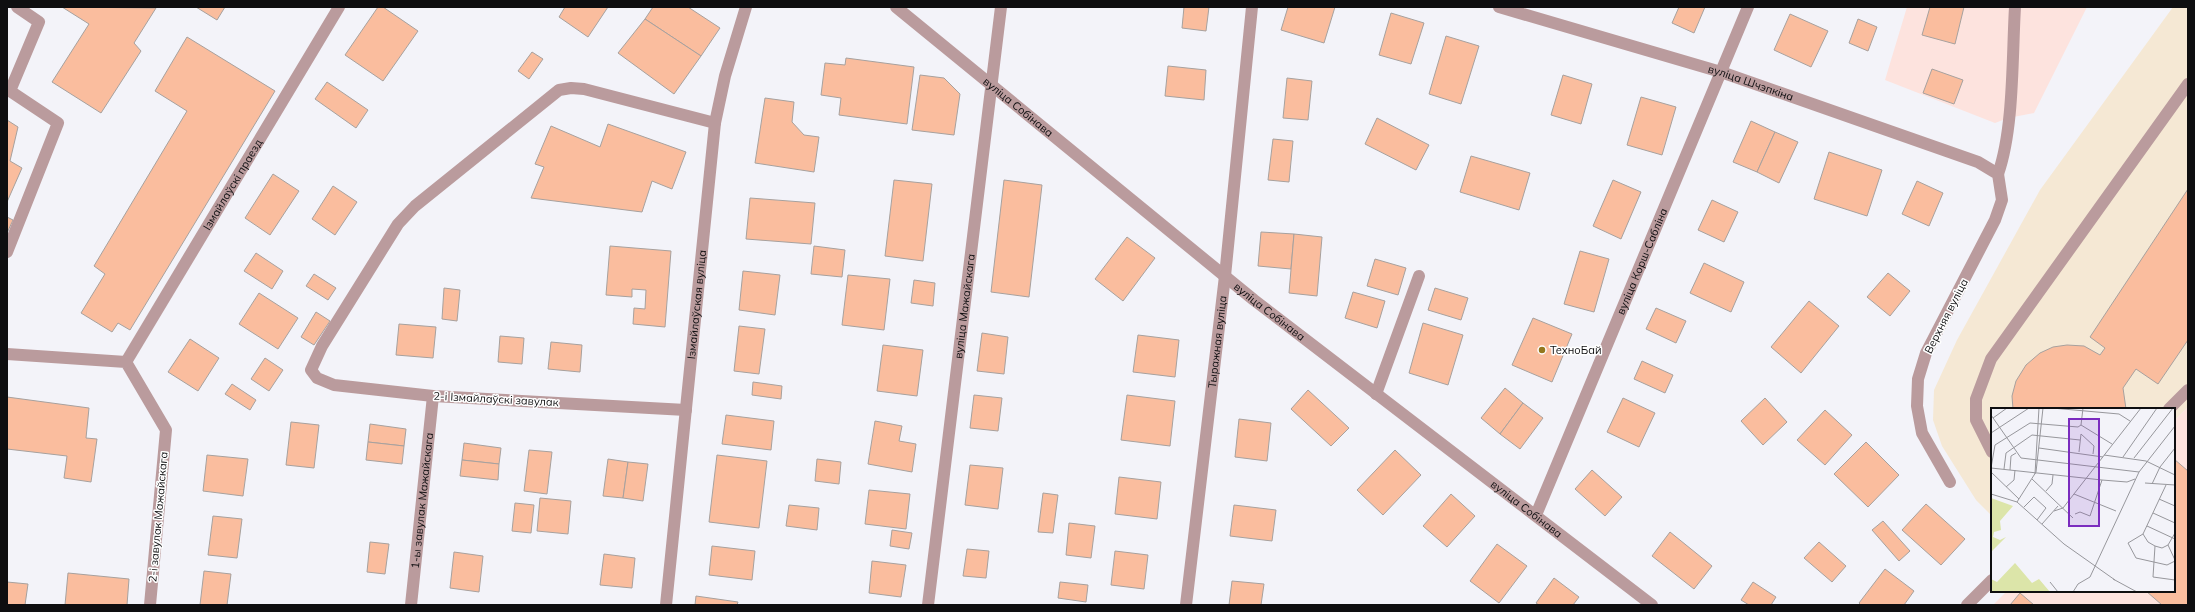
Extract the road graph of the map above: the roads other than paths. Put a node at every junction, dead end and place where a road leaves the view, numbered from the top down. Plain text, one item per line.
1 (16, 7) edge
2 (339, 7) edge
3 (746, 7) edge
4 (896, 7) edge
5 (1001, 7) edge
6 (1252, 7) edge
7 (1499, 7) edge
8 (1748, 7) edge
9 (2015, 7) edge
10 (1721, 72) junction
11 (2188, 84) edge
12 (993, 85) junction
13 (716, 123) junction
14 (1998, 174) junction
15 (7, 252) edge
16 (1225, 276) junction
17 (1419, 276) dead end
18 (7, 354) edge
19 (126, 362) junction
20 (2188, 390) edge
21 (1376, 394) junction
22 (433, 396) junction
23 (2170, 408) edge
24 (686, 410) junction
25 (1991, 450) edge
26 (1950, 482) dead end
27 (1536, 515) junction
28 (1991, 581) edge
29 (150, 605) edge
30 (411, 605) edge
31 (666, 605) edge
32 (928, 605) edge
33 (1186, 605) edge
34 (1652, 605) edge
35 (1967, 605) edge

1 - 15 street
2 - 19 street, Ізмайлаўскі праезд
3 - 13 street, Ізмайлаўская вуліца
4 - 12 street, вуліца Собінава
5 - 12 street, вуліца Мажайскага
6 - 16 street, Тыражная вуліца
7 - 10 street, вуліца Шчэпкіна
8 - 10 street, вуліца Корш-Сабліна
9 - 14 street
10 - 14 street, вуліца Шчэпкіна
10 - 27 street, вуліца Корш-Сабліна
11 - 25 street
12 - 16 street, вуліца Собінава
12 - 32 street, вуліца Мажайскага
13 - 22 street, 2-і Ізмайлаўскі завулак
13 - 24 street, Ізмайлаўская вуліца
14 - 26 street, Верхняя вуліца
16 - 21 street, вуліца Собінава
16 - 33 street, Тыражная вуліца
17 - 21 street
18 - 19 street
19 - 29 street, 2-і завулак Мажайскага
20 - 23 street
21 - 27 street, вуліца Собінава
22 - 24 street, 2-і Ізмайлаўскі завулак
22 - 30 street, 1-ы завулак Мажайскага
24 - 31 street, Ізмайлаўская вуліца
27 - 34 street, вуліца Собінава
28 - 35 street

